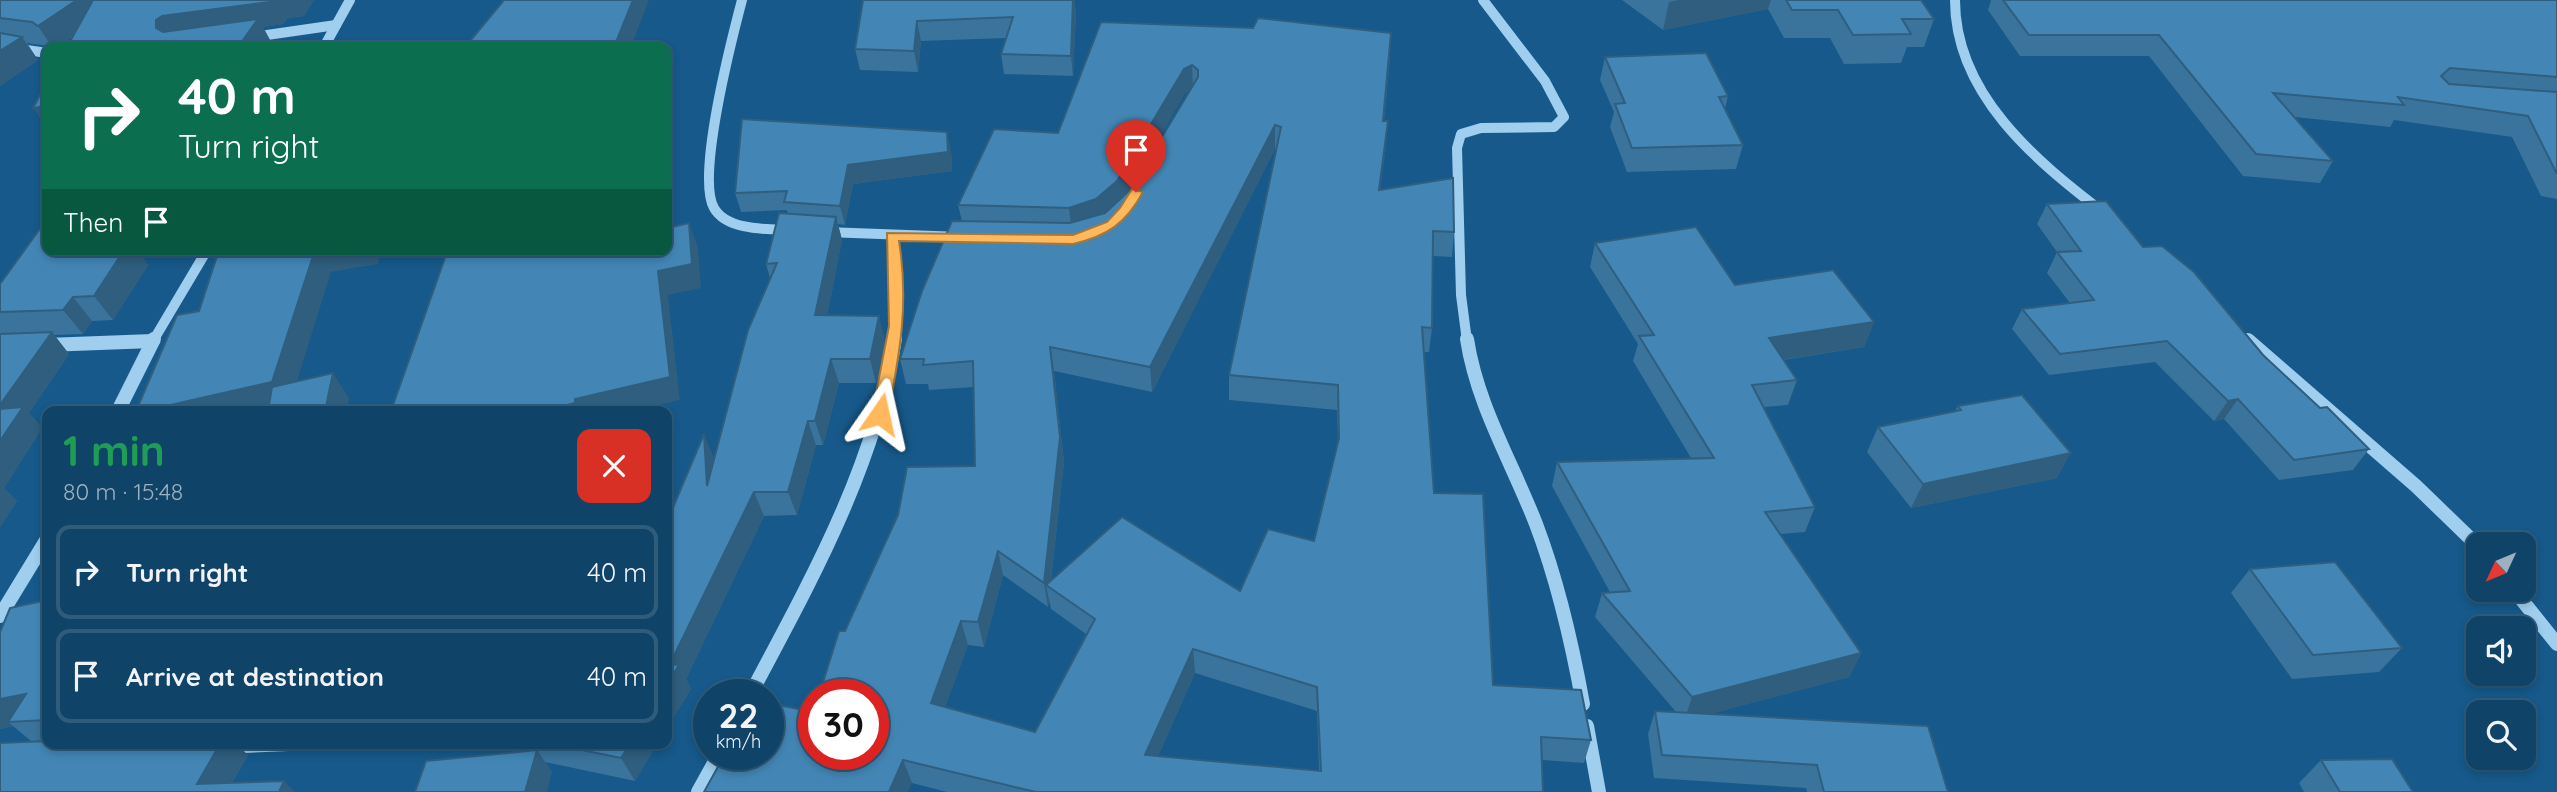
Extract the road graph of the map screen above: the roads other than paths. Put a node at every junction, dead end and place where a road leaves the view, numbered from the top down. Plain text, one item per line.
1 (350, 0) edge
2 (742, 0) edge
3 (1483, 0) edge
4 (1955, 0) edge
5 (336, 25) junction
6 (244, 38) edge
7 (327, 42) edge
8 (0, 46) edge
9 (42, 52) edge
10 (2109, 216) edge
11 (892, 236) junction
12 (974, 238) edge
13 (203, 256) edge
14 (2239, 332) edge
15 (153, 341) junction
16 (28, 346) edge
17 (120, 406) edge
18 (2466, 535) edge
19 (42, 547) edge
20 (2524, 602) edge
21 (0, 616) edge
22 (2557, 644) edge
23 (758, 679) edge
24 (710, 770) edge
25 (698, 792) edge
26 (1599, 792) edge

1 - 5 street
2 - 11 street
3 - 26 street
4 - 10 street
5 - 6 street
5 - 7 street
8 - 9 street
11 - 12 street
11 - 23 street
13 - 15 street
14 - 18 street
15 - 16 street
15 - 17 street
19 - 21 street
20 - 22 street
24 - 25 street

